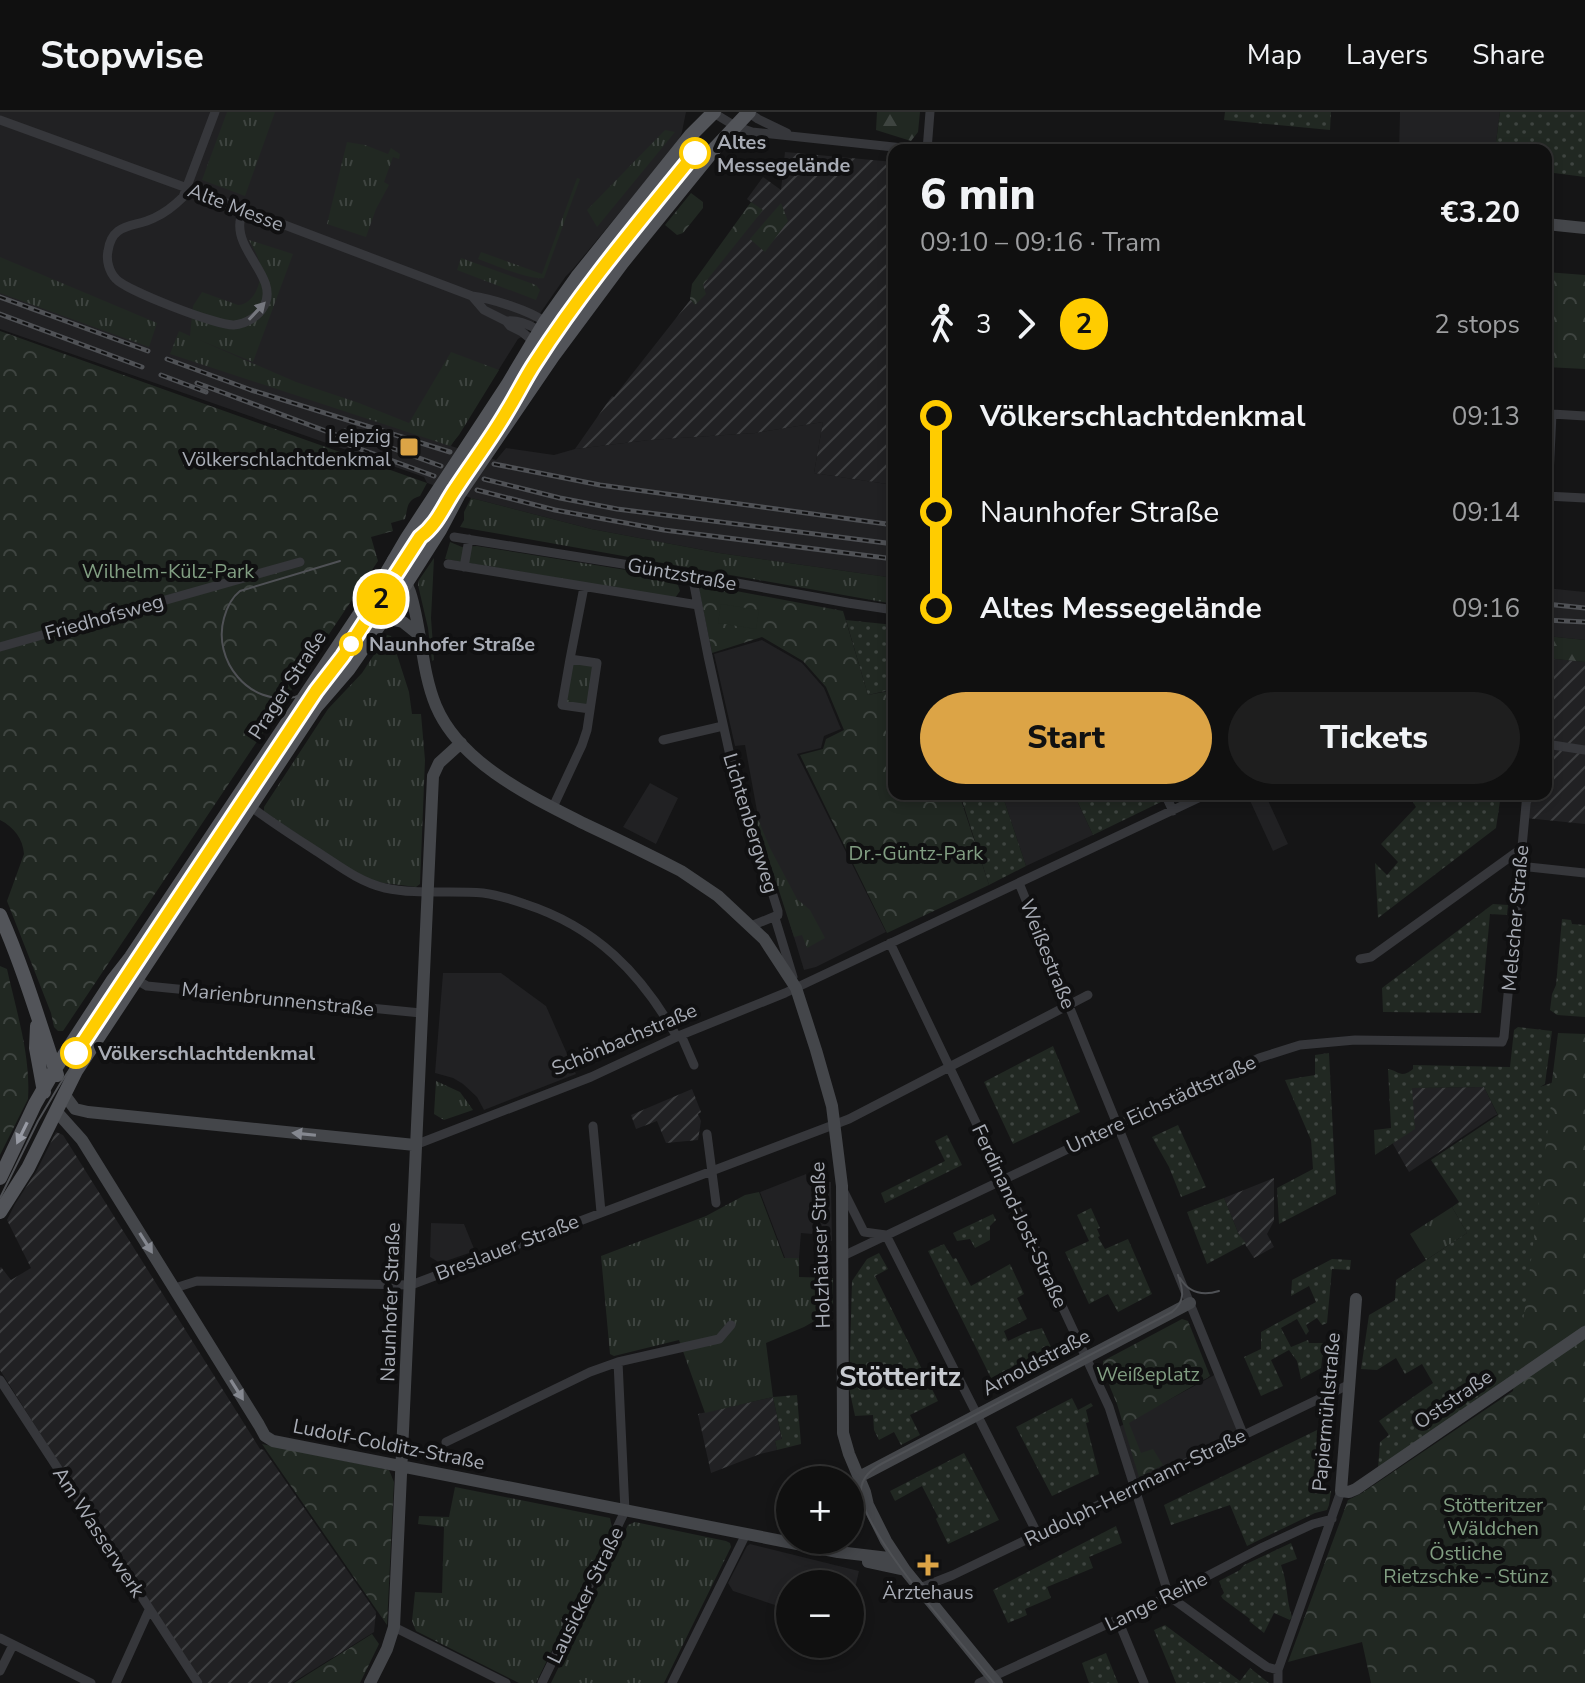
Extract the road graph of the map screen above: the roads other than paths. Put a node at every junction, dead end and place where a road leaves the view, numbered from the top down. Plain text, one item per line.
1 (215, 112) edge
2 (749, 112) edge
3 (930, 112) edge
4 (719, 117) edge
5 (0, 120) edge
6 (790, 135) junction
7 (925, 144) edge
8 (888, 146) edge
9 (187, 188) junction
10 (244, 210) junction
11 (1552, 225) edge
12 (1585, 228) edge
13 (472, 296) junction
14 (539, 332) junction
15 (562, 343) junction
16 (1552, 412) edge
17 (1585, 416) edge
18 (1552, 496) edge
19 (1585, 498) edge
20 (454, 537) dead end
21 (469, 539) junction
22 (393, 560) junction
23 (300, 562) dead end
24 (448, 564) dead end
25 (464, 567) junction
26 (692, 575) junction
27 (406, 583) junction
28 (584, 587) junction
29 (698, 605) junction
30 (888, 609) edge
31 (384, 618) junction
32 (418, 634) junction
33 (0, 647) edge
34 (570, 659) junction
35 (590, 709) junction
36 (723, 726) junction
37 (663, 740) dead end
38 (461, 743) junction
39 (1552, 745) edge
40 (1585, 750) edge
41 (1168, 800) edge
42 (1195, 800) edge
43 (1526, 800) edge
44 (250, 806) junction
45 (553, 807) junction
46 (1173, 811) junction
47 (1521, 849) junction
48 (1520, 866) junction
49 (1585, 873) edge
50 (1019, 883) junction
51 (428, 891) junction
52 (0, 915) edge
53 (775, 918) junction
54 (751, 926) junction
55 (890, 943) junction
56 (1360, 959) dead end
57 (135, 979) junction
58 (796, 988) junction
59 (1088, 995) dead end
60 (1069, 1005) junction
61 (421, 1013) junction
62 (38, 1022) junction
63 (77, 1036) junction
64 (679, 1036) junction
65 (1502, 1042) joint
66 (694, 1065) dead end
67 (949, 1068) junction
68 (55, 1069) junction
69 (43, 1089) junction
70 (64, 1094) junction
71 (56, 1111) junction
72 (1118, 1124) junction
73 (834, 1125) junction
74 (593, 1126) dead end
75 (707, 1134) dead end
76 (415, 1145) junction
77 (713, 1171) junction
78 (0, 1178) edge
79 (1003, 1179) junction
80 (842, 1186) junction
81 (716, 1203) dead end
82 (0, 1212) edge
83 (601, 1212) junction
84 (886, 1235) junction
85 (843, 1256) junction
86 (411, 1285) junction
87 (175, 1288) junction
88 (1356, 1299) dead end
89 (1190, 1303) junction
90 (731, 1325) dead end
91 (1585, 1332) edge
92 (1087, 1358) junction
93 (618, 1362) junction
94 (0, 1380) edge
95 (1348, 1385) junction
96 (977, 1415) junction
97 (1243, 1434) junction
98 (446, 1442) dead end
99 (855, 1466) edge
100 (402, 1467) junction
101 (864, 1474) edge
102 (1133, 1487) junction
103 (1341, 1491) junction
104 (865, 1492) joint
105 (625, 1511) junction
106 (1330, 1524) junction
107 (1037, 1533) junction
108 (746, 1534) junction
109 (901, 1564) junction
110 (920, 1588) junction
111 (1169, 1596) junction
112 (149, 1610) junction
113 (1118, 1620) junction
114 (394, 1627) junction
115 (0, 1638) edge
116 (13, 1645) junction
117 (1278, 1670) junction
118 (0, 1671) edge
119 (989, 1681) edge
120 (91, 1683) edge
121 (116, 1683) edge
122 (198, 1683) edge
123 (370, 1683) edge
124 (506, 1683) edge
125 (542, 1683) edge
126 (672, 1683) edge
127 (1144, 1683) edge
128 (1278, 1683) edge

1 - 9 street
2 - 4 main road, Prager Straße
2 - 6 street
3 - 7 street
4 - 6 street
4 - 14 main road, Prager Straße
4 - 15 main road, Prager Straße
5 - 9 street, Alte Messe
6 - 8 street
9 - 10 street, Alte Messe
9 -> 10 street
10 - 13 street, Alte Messe
11 - 12 street
13 - 14 street, Alte Messe
13 - 14 street, Alte Messe
14 - 15 street, Alte Messe
14 - 22 main road, Prager Straße
15 - 27 main road, Prager Straße
16 - 17 street
18 - 19 street
20 - 21 street, Güntzstraße
21 - 25 street
21 - 26 street, Güntzstraße
22 - 27 street
22 - 63 main road, Prager Straße
23 - 33 street, Friedhofsweg
24 - 25 street, Güntzstraße
25 - 28 street, Güntzstraße
26 - 29 street, Lichtenbergweg
26 - 30 street, Güntzstraße
27 - 31 main road, Prager Straße
27 - 32 street
28 - 29 street, Güntzstraße
28 - 34 street
29 - 36 street, Lichtenbergweg
31 - 32 street
31 - 44 main road, Prager Straße
32 - 38 street
34 - 35 street
34 - 35 street
35 - 45 street
36 - 37 street, Lichtenbergweg
36 - 53 street, Lichtenbergweg
38 - 45 street, Holzhäuser Straße
38 - 51 street, Naunhofer Straße
39 - 40 street
41 - 46 street
42 - 46 street, Schönbachstraße
43 - 47 street, Melscher Straße
44 - 51 street
44 - 57 main road, Prager Straße
45 - 54 street, Holzhäuser Straße
46 - 50 street, Schönbachstraße
47 - 48 street, Melscher Straße
47 - 56 street
48 - 49 street
48 - 65 street, Melscher Straße
50 - 55 street, Schönbachstraße
50 - 60 street, Weißestraße
51 - 61 street, Naunhofer Straße
51 - 64 street
52 - 62 main road
53 - 54 street, Lichtenbergweg
53 - 58 street, Lichtenbergweg
54 - 58 street, Holzhäuser Straße
55 - 58 street, Schönbachstraße
55 - 67 street, Ferdinand-Jost-Straße
57 - 61 street, Marienbrunnenstraße
57 - 70 main road, Prager Straße
58 - 64 street, Schönbachstraße
58 - 73 street, Holzhäuser Straße
59 - 60 street, Breslauer Straße
60 - 67 street, Breslauer Straße
60 - 72 street, Weißestraße
61 - 76 street, Naunhofer Straße
62 - 63 main road
62 - 68 main road
62 - 69 main road
63 - 68 main road, Prager Straße
64 - 66 street
64 - 76 street, Schönbachstraße
65 - 72 street, Untere Eichstädtstraße
67 - 73 street, Breslauer Straße
67 - 79 street, Ferdinand-Jost-Straße
68 - 69 main road, Prager Straße
68 - 70 main road
69 - 71 main road
69 -> 78 main road, Prager Straße
70 - 71 main road, Prager Straße
76 -> 70 street, Schönbachstraße
71 - 82 main road, Prager Straße
71 -> 87 street, Ludolf-Colditz-Straße
72 - 79 street, Untere Eichstädtstraße
72 - 89 street, Weißestraße
73 - 77 street, Breslauer Straße
73 - 80 street, Holzhäuser Straße
74 - 83 street, Breslauer Straße
75 - 77 street
76 - 86 street, Naunhofer Straße
77 - 81 street
77 - 83 street, Breslauer Straße
79 - 84 street, Untere Eichstädtstraße
79 - 92 street, Ferdinand-Jost-Straße
80 - 84 street
80 - 85 street, Holzhäuser Straße
83 - 86 street, Breslauer Straße
84 - 85 street, Untere Eichstädtstraße
84 - 96 street
85 - 99 street, Holzhäuser Straße
86 - 87 street, Breslauer Straße
86 - 100 street, Naunhofer Straße
87 -> 100 street, Ludolf-Colditz-Straße
88 - 95 street, Papiermühlstraße
89 - 92 street, Arnoldstraße
89 - 97 street
90 - 93 street
91 - 103 street, Oststraße
92 - 96 street, Arnoldstraße
92 - 102 street, Ferdinand-Jost-Straße
93 - 98 street
93 - 105 street, Lausicker Straße
94 - 112 street, Am Wasserwerk
95 - 97 street, Rudolph-Herrmann-Straße
95 - 103 street, Papiermühlstraße
96 - 101 street, Arnoldstraße
96 - 107 street
97 - 102 street, Rudolph-Herrmann-Straße
100 - 105 street, Ludolf-Colditz-Straße
100 - 114 street, Naunhofer Straße
102 - 107 street, Rudolph-Herrmann-Straße
102 - 111 street, Ferdinand-Jost-Straße
103 - 106 street, Papiermühlstraße
104 - 109 street, Holzhäuser Straße
104 - 110 street, Holzhäuser Straße
105 - 108 street, Ludolf-Colditz-Straße
105 - 125 street, Lausicker Straße
106 - 111 street, Lange Reihe
106 - 117 street, Papiermühlstraße
107 - 110 street, Rudolph-Herrmann-Straße
108 - 109 street, Ludolf-Colditz-Straße
108 - 126 street
109 - 110 street, Holzhäuser Straße
110 - 119 street, Holzhäuser Straße
111 - 113 street, Lange Reihe
111 - 117 street
112 - 121 street
112 - 122 street, Am Wasserwerk
113 - 119 street, Lange Reihe
113 - 127 street
114 - 123 street, Naunhofer Straße
114 - 124 street
115 - 116 street
116 - 118 street
116 - 120 street
117 - 128 street, Papiermühlstraße

